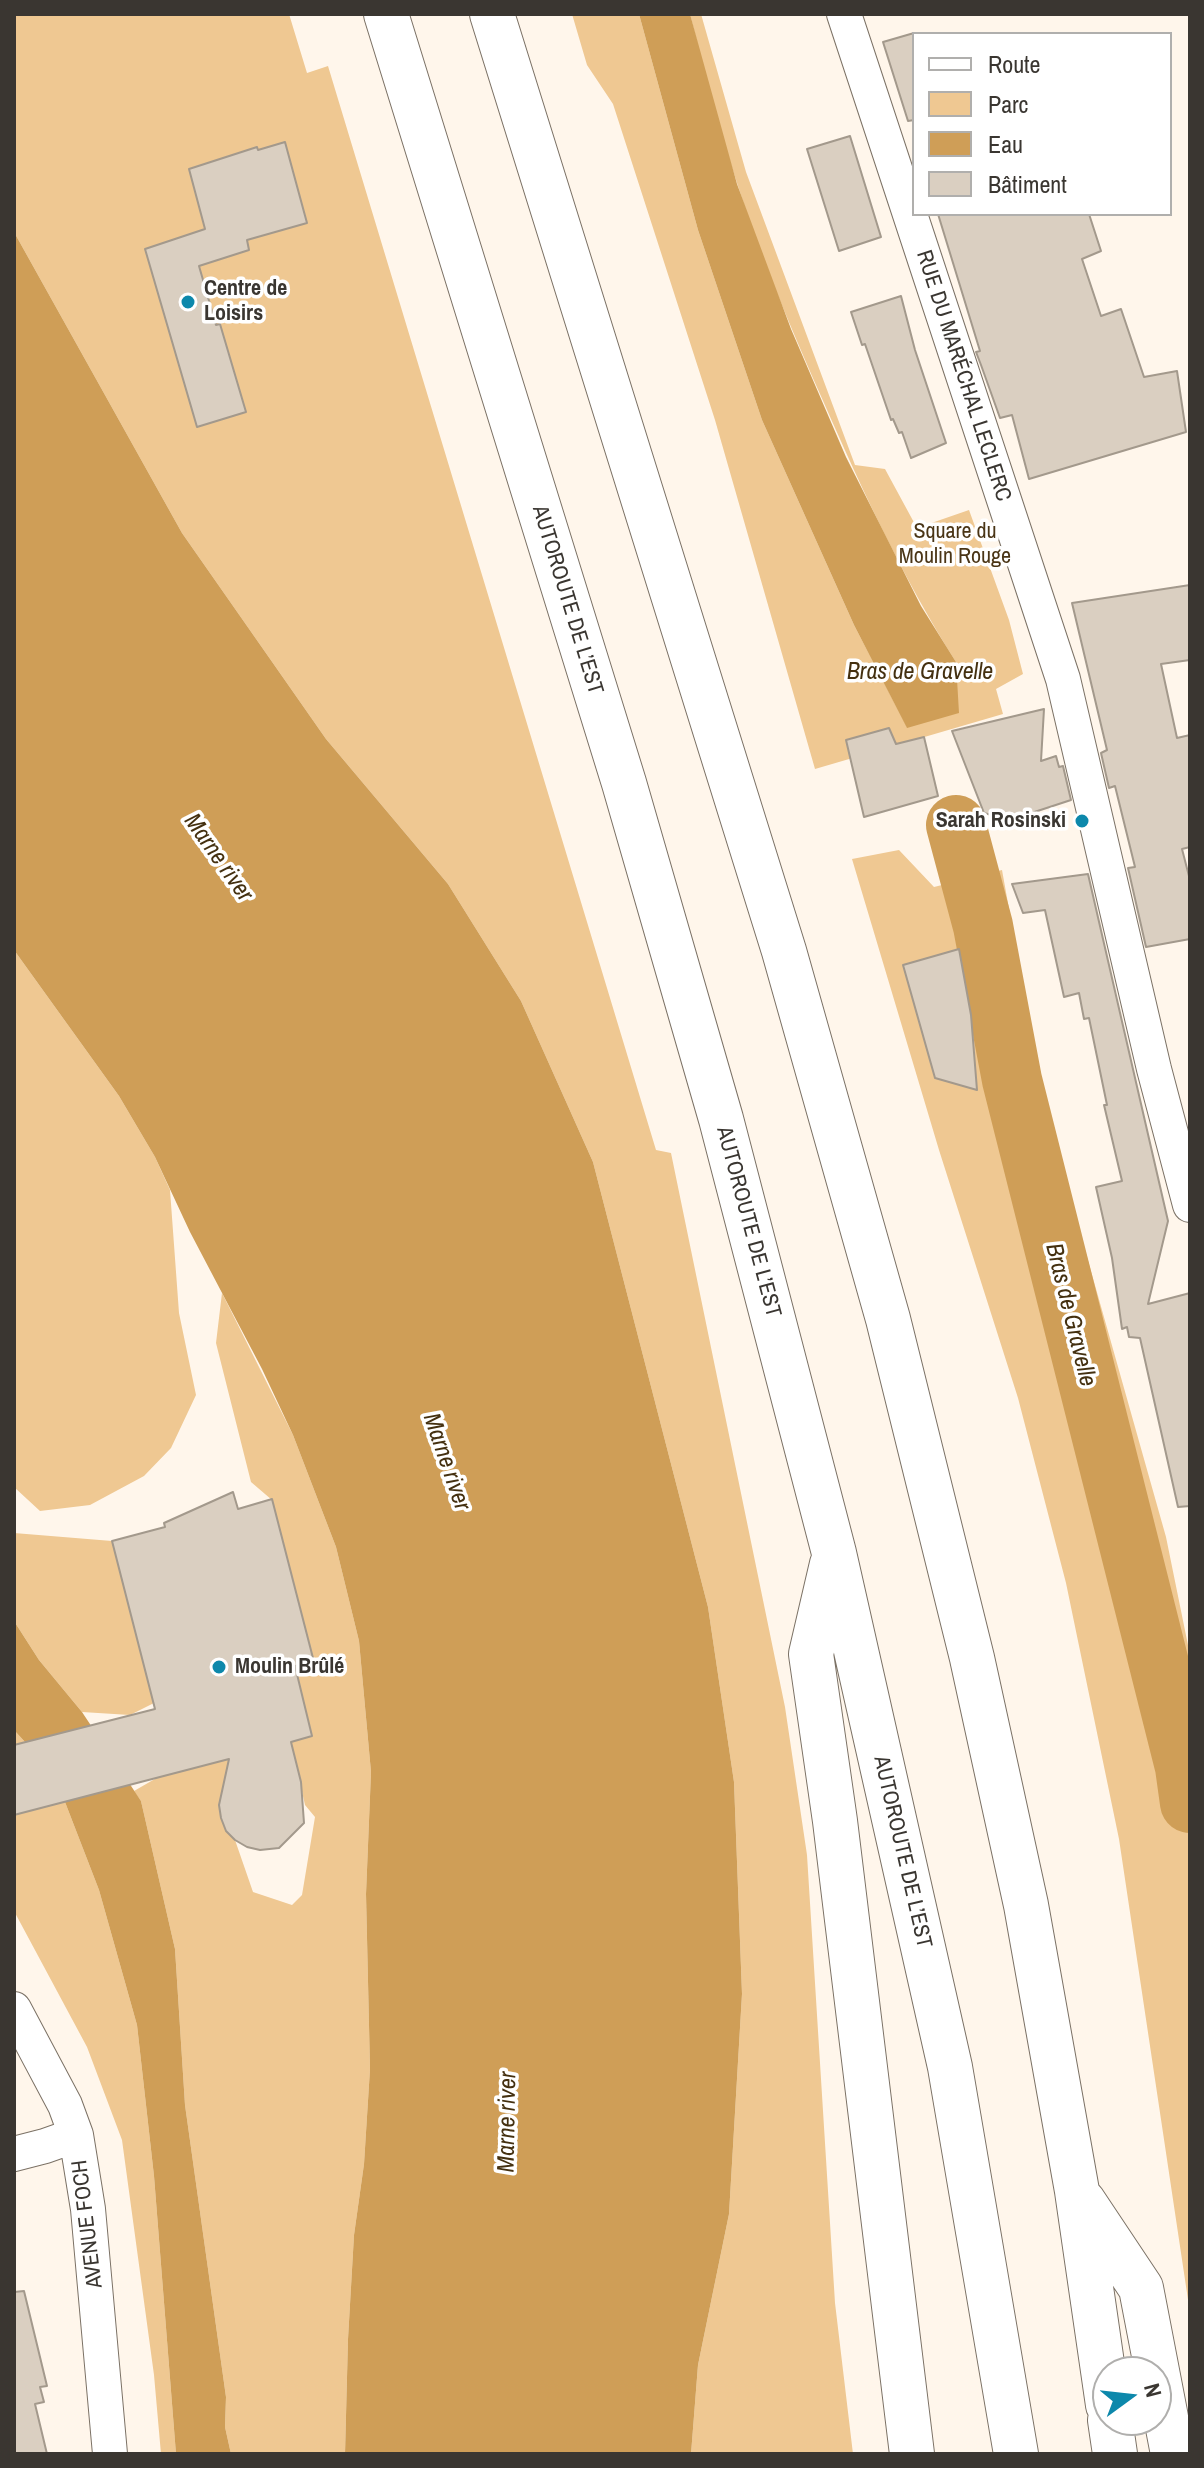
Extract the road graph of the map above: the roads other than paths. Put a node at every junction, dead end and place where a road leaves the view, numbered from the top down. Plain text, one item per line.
1 (386, 14) edge
2 (492, 14) edge
3 (844, 14) edge
4 (1190, 1205) edge
5 (834, 1553) junction
6 (14, 2009) edge
7 (76, 2135) junction
8 (14, 2154) edge
9 (1077, 2191) junction
10 (1101, 2356) edge
11 (110, 2454) edge
12 (912, 2454) edge
13 (1016, 2454) edge
14 (1173, 2454) edge

1 - 5 highway, AUTOROUTE DE L’EST
2 - 9 highway
3 - 4 street, RUE DU MARÉCHAL LECLERC
5 - 12 highway
5 - 13 highway, AUTOROUTE DE L’EST
6 - 7 street, AVENUE FOCH
7 - 8 street
7 - 11 street, AVENUE FOCH
9 - 10 highway
9 - 14 highway

